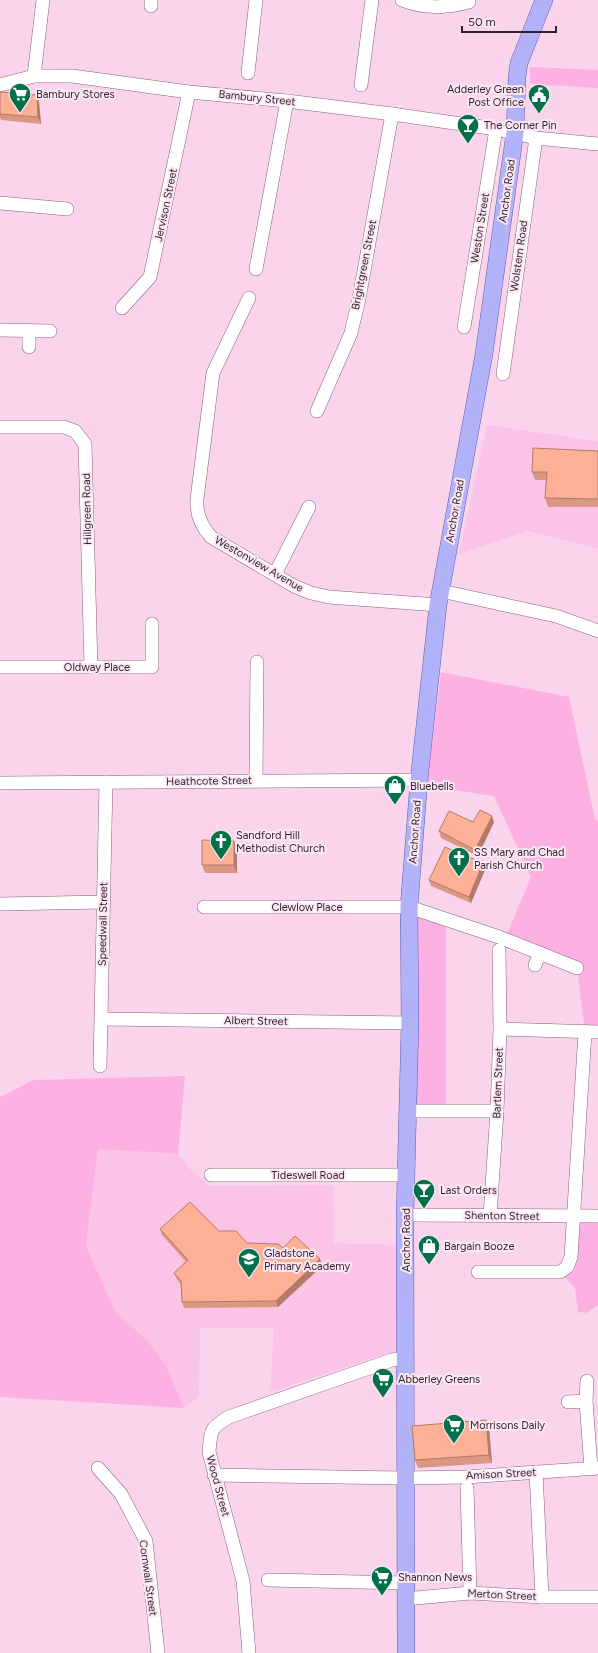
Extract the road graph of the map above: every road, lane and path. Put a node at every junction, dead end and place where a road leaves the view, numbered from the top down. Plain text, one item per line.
1 (44, 0) edge
2 (256, 0) edge
3 (372, 0) edge
4 (402, 0) edge
5 (544, 0) edge
6 (469, 2) dead end
7 (248, 73) dead end
8 (34, 76) junction
9 (0, 84) edge
10 (361, 85) dead end
11 (189, 92) junction
12 (287, 101) junction
13 (392, 114) junction
14 (496, 129) junction
15 (515, 132) junction
16 (536, 138) junction
17 (598, 144) edge
18 (0, 203) edge
19 (67, 209) dead end
20 (256, 269) dead end
21 (249, 298) dead end
22 (122, 308) dead end
23 (464, 327) dead end
24 (0, 330) edge
25 (29, 331) junction
26 (50, 331) dead end
27 (28, 347) dead end
28 (503, 374) dead end
29 (317, 411) dead end
30 (0, 427) edge
31 (309, 507) dead end
32 (275, 574) junction
33 (439, 598) junction
34 (152, 624) dead end
35 (598, 631) edge
36 (257, 662) dead end
37 (0, 666) edge
38 (91, 667) junction
39 (256, 780) junction
40 (419, 780) junction
41 (106, 782) junction
42 (0, 783) edge
43 (103, 902) junction
44 (0, 904) edge
45 (204, 906) dead end
46 (409, 907) junction
47 (499, 950) dead end
48 (577, 968) dead end
49 (102, 1019) junction
50 (410, 1023) junction
51 (500, 1029) junction
52 (585, 1032) junction
53 (598, 1032) edge
54 (100, 1066) dead end
55 (407, 1110) junction
56 (497, 1111) junction
57 (210, 1175) dead end
58 (406, 1175) junction
59 (405, 1215) junction
60 (490, 1216) junction
61 (572, 1216) junction
62 (598, 1216) edge
63 (478, 1272) dead end
64 (406, 1358) junction
65 (587, 1381) dead end
66 (586, 1401) junction
67 (568, 1402) dead end
68 (98, 1468) dead end
69 (594, 1468) edge
70 (536, 1472) junction
71 (214, 1475) junction
72 (404, 1478) junction
73 (466, 1488) dead end
74 (268, 1580) dead end
75 (406, 1591) junction
76 (470, 1593) junction
77 (542, 1597) junction
78 (598, 1597) edge
79 (158, 1653) edge
80 (249, 1653) edge
81 (406, 1653) edge

1 - 8 street
2 - 7 street
3 - 10 street
4 - 6 street
5 - 15 main road, Anchor Road
8 - 9 street, Bambury Street
8 - 11 street, Bambury Street
11 - 12 street, Bambury Street
11 - 22 street, Jervison Street
12 - 13 street, Bambury Street
12 - 20 street
13 - 14 street, Bambury Street
13 - 29 street, Brightgreen Street
14 - 15 street, Bambury Street
14 - 23 street, Weston Street
15 - 16 street, Bambury Street
15 - 33 main road, Anchor Road
16 - 17 street, Bambury Street
16 - 28 street, Wolstern Road
18 - 19 street
21 - 32 street, Westonview Avenue
24 - 25 street
25 - 26 street
25 - 27 street
30 - 38 street, Hillgreen Road
31 - 32 street
32 - 33 street, Westonview Avenue
33 - 35 street, Westonview Avenue
33 - 40 main road, Anchor Road
34 - 38 street, Oldway Place
36 - 39 street
37 - 38 street, Oldway Place
39 - 40 street, Heathcote Street
39 - 41 street, Heathcote Street
40 - 46 main road, Anchor Road
41 - 42 street, Heathcote Street
41 - 43 street, Speedwall Street
43 - 44 street
43 - 49 street, Speedwall Street
45 - 46 street, Clewlow Place
46 - 48 street, Clewlow Place
46 - 50 main road, Anchor Road
47 - 51 street, Bartlem Street
49 - 50 street, Albert Street
49 - 54 street, Speedwall Street
50 - 55 main road, Anchor Road
51 - 52 street
51 - 56 street, Bartlem Street
52 - 53 street
52 - 61 street
55 - 56 street
55 - 58 main road, Anchor Road
56 - 60 street, Bartlem Street
57 - 58 street, Tideswell Road
58 - 59 main road, Anchor Road
59 - 60 street, Shenton Street
59 - 64 main road, Anchor Road
60 - 61 street, Shenton Street
61 - 62 street, Shenton Street
61 - 63 street
64 - 71 street, Wood Street
64 - 72 main road, Anchor Road
65 - 66 street
66 - 67 street
66 - 69 street
68 - 79 street, Cornwall Street
69 - 70 street, Amison Street
70 - 72 street, Amison Street
70 - 77 street
71 - 72 street, Amison Street
71 - 80 street, Wood Street
72 - 75 main road, Anchor Road
73 - 76 street
74 - 75 street, Merton Street
75 - 76 street, Merton Street
75 - 81 main road, Anchor Road
76 - 77 street, Merton Street
77 - 78 street, Merton Street

